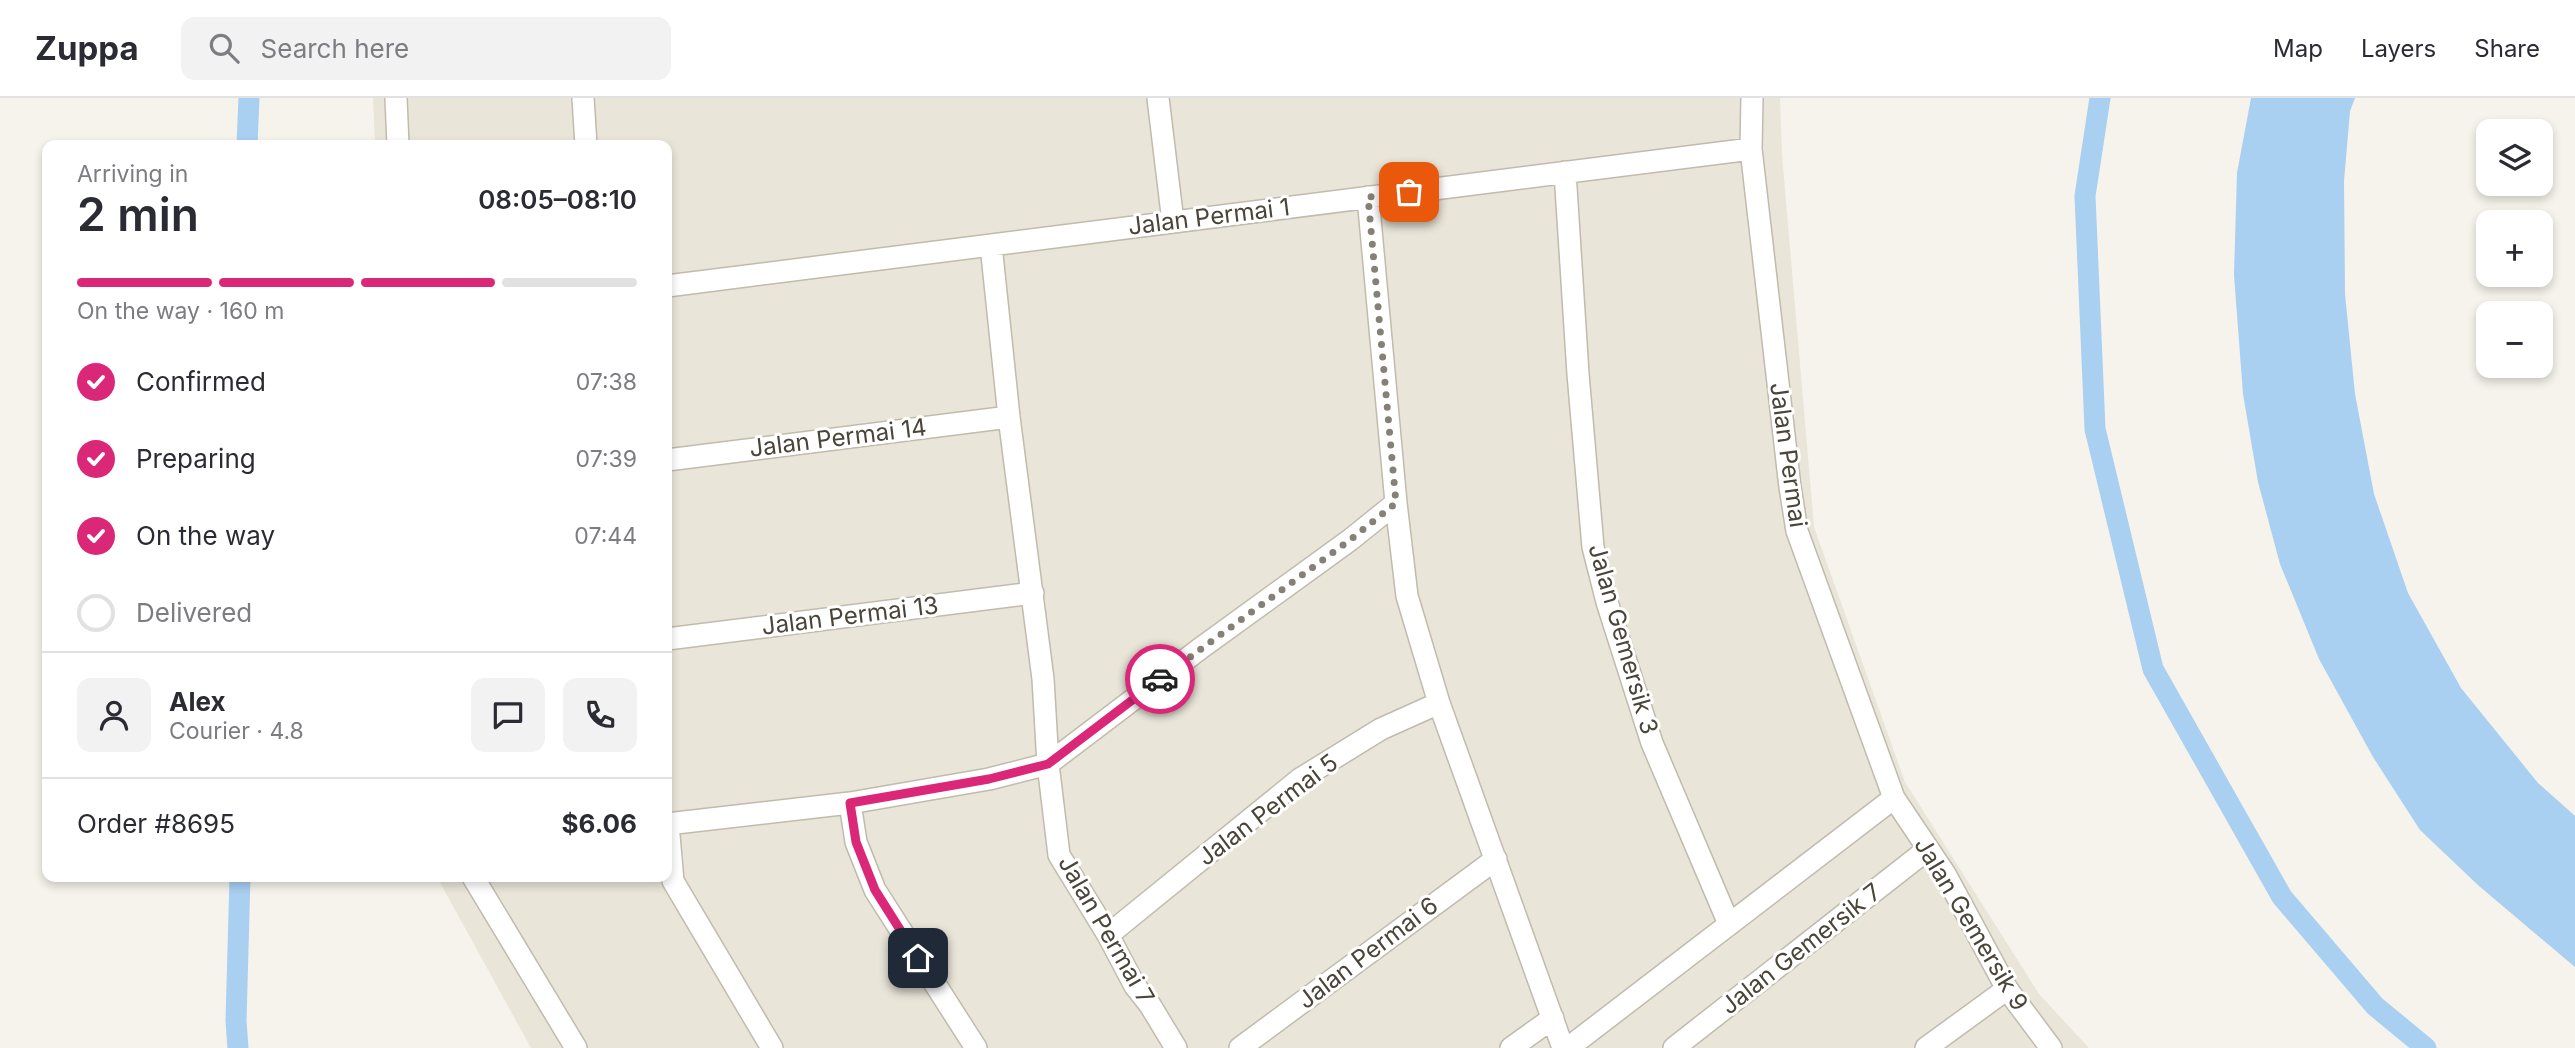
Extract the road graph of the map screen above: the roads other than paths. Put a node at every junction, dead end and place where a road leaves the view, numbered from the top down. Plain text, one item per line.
1 (396, 98) edge
2 (583, 98) edge
3 (1158, 98) edge
4 (1752, 98) edge
5 (398, 140) edge
6 (586, 140) edge
7 (1751, 149) junction
8 (1564, 172) junction
9 (1368, 197) junction
10 (1172, 222) junction
11 (991, 245) junction
12 (672, 285) edge
13 (1009, 416) junction
14 (672, 459) edge
15 (1396, 503) junction
16 (1032, 593) junction
17 (672, 638) edge
18 (1439, 703) junction
19 (1048, 764) junction
20 (1894, 797) junction
21 (850, 803) junction
22 (672, 823) edge
23 (1928, 849) junction
24 (1496, 859) junction
25 (672, 872) edge
26 (477, 882) edge
27 (1729, 924) junction
28 (1108, 935) junction
29 (2007, 989) junction
30 (1553, 1018) junction
31 (576, 1048) edge
32 (772, 1048) edge
33 (976, 1048) edge
34 (1177, 1048) edge
35 (1240, 1048) edge
36 (1511, 1048) edge
37 (1563, 1048) edge
38 (1568, 1048) edge
39 (1674, 1048) edge
40 (1926, 1048) edge
41 (2051, 1048) edge

1 - 5 street
2 - 6 street
3 - 10 street
4 - 7 street, Jalan Permai
7 - 8 street, Jalan Permai 1
7 - 20 street, Jalan Permai
8 - 9 street, Jalan Permai 1
8 - 27 street, Jalan Gemersik 3
9 - 10 street, Jalan Permai 1
9 - 15 street
10 - 11 street, Jalan Permai 1
11 - 12 street, Jalan Permai 1
11 - 13 street, Jalan Permai 7
13 - 14 street, Jalan Permai 14
13 - 16 street, Jalan Permai 7
15 - 18 street
15 - 19 street
16 - 17 street, Jalan Permai 13
16 - 19 street, Jalan Permai 7
18 - 24 street
18 - 28 street, Jalan Permai 5
19 - 21 street
19 - 28 street, Jalan Permai 7
20 - 23 street, Jalan Gemersik 9
20 - 27 street
21 - 22 street
21 - 33 street
23 - 29 street, Jalan Gemersik 9
23 - 39 street, Jalan Gemersik 7
24 - 30 street
24 - 35 street, Jalan Permai 6
25 - 32 street
26 - 31 street
27 - 38 street
28 - 34 street, Jalan Permai 7
29 - 40 street
29 - 41 street, Jalan Gemersik 9
30 - 36 street
30 - 37 street

